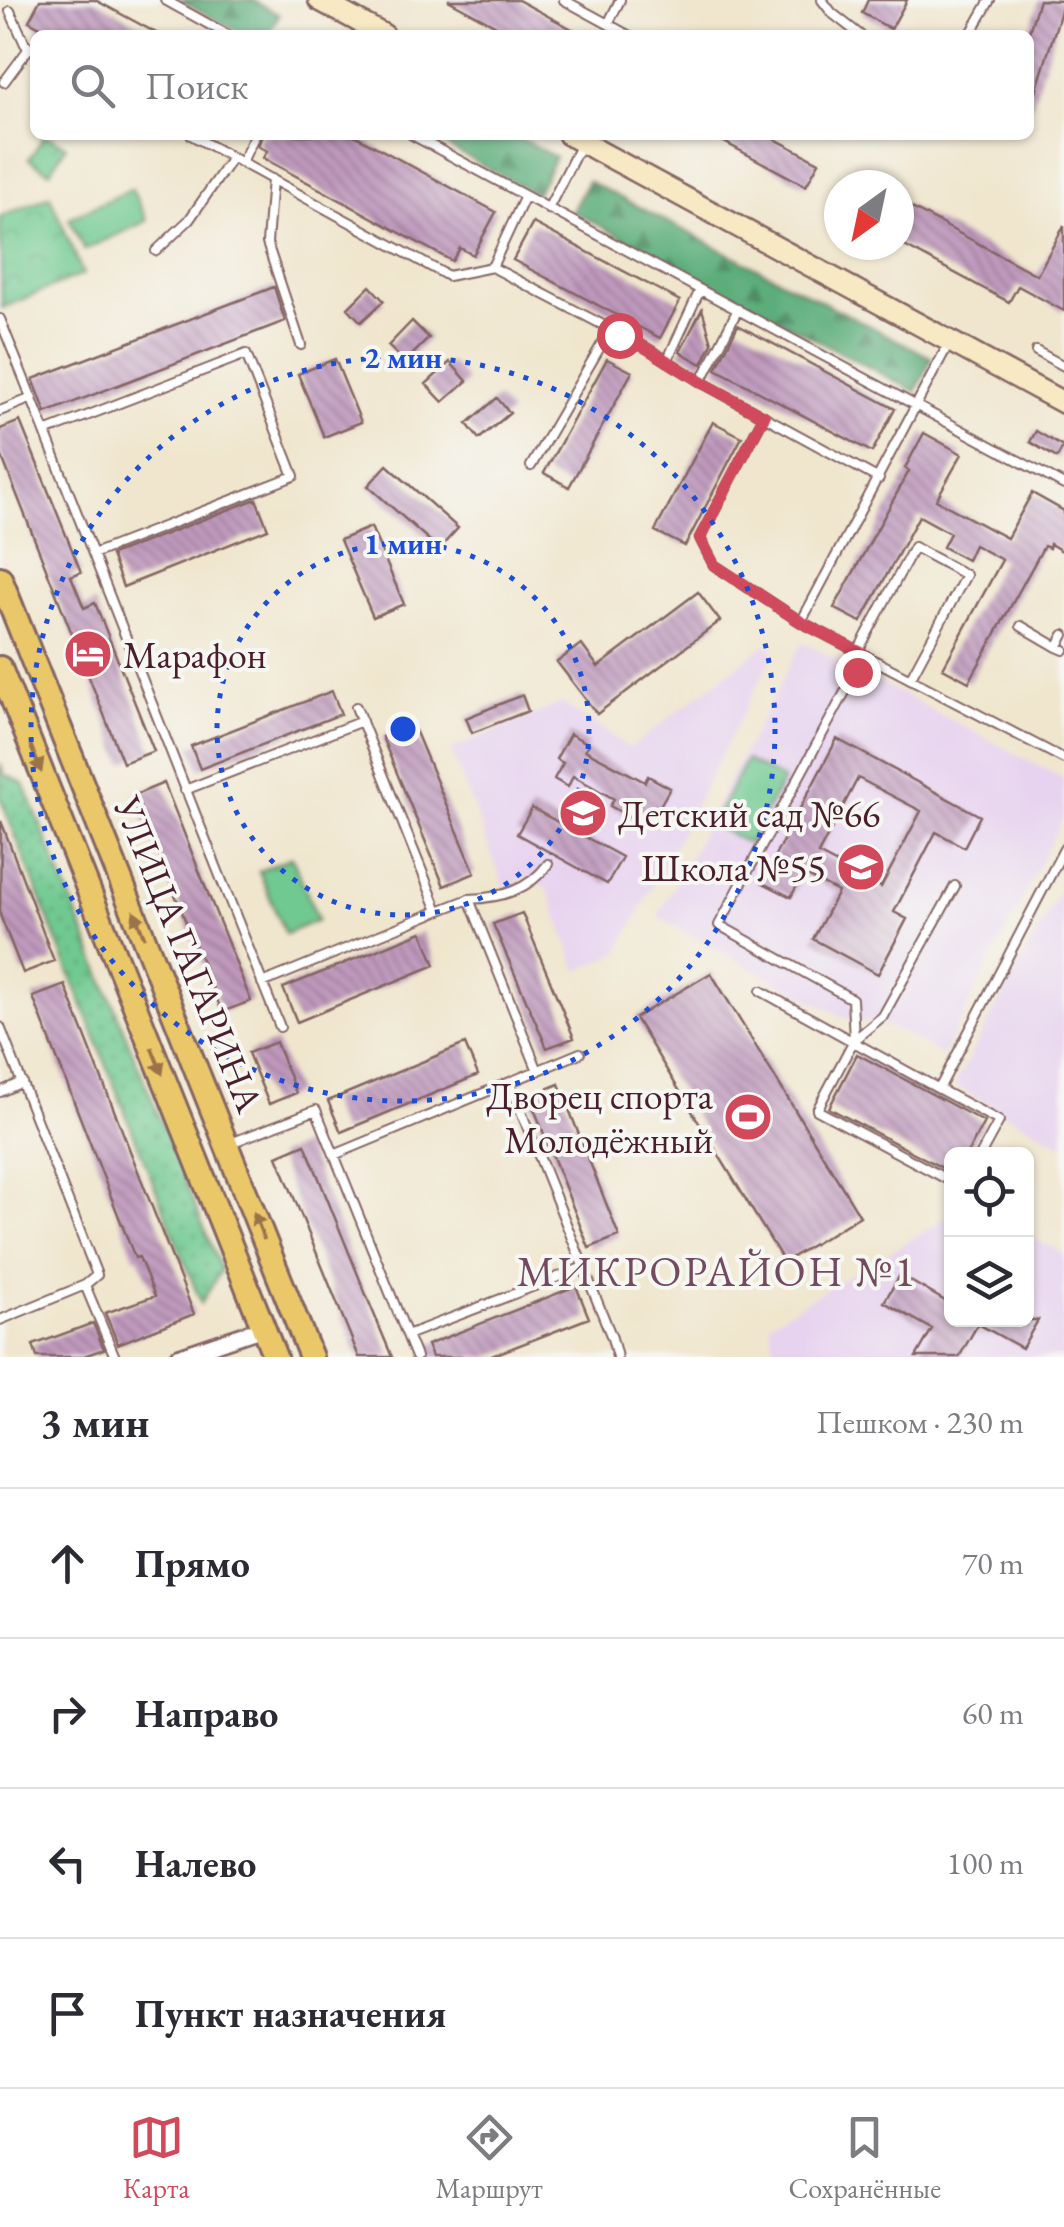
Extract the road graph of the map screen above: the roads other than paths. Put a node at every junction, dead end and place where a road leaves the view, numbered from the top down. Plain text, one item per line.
1 (165, 0) edge
2 (319, 0) edge
3 (564, 0) edge
4 (620, 0) edge
5 (822, 0) edge
6 (840, 0) edge
7 (990, 0) edge
8 (10, 11) dead end
9 (832, 13) junction
10 (608, 24) junction
11 (219, 30) edge
12 (375, 30) edge
13 (619, 30) edge
14 (854, 30) edge
15 (973, 30) edge
16 (30, 46) edge
17 (30, 52) edge
18 (4, 82) dead end
19 (200, 140) edge
20 (251, 140) edge
21 (421, 140) edge
22 (576, 140) edge
23 (578, 140) edge
24 (237, 160) junction
25 (272, 178) junction
26 (525, 196) junction
27 (548, 209) junction
28 (156, 251) dead end
29 (492, 267) junction
30 (700, 290) junction
31 (738, 310) junction
32 (0, 319) edge
33 (610, 330) junction
34 (950, 342) junction
35 (301, 346) dead end
36 (1036, 351) dead end
37 (666, 361) junction
38 (1064, 366) edge
39 (701, 382) junction
40 (32, 398) junction
41 (1064, 403) edge
42 (916, 406) junction
43 (0, 411) edge
44 (764, 416) junction
45 (45, 432) junction
46 (531, 466) dead end
47 (879, 480) junction
48 (1064, 485) edge
49 (93, 554) junction
50 (0, 578) edge
51 (801, 622) junction
52 (1021, 626) dead end
53 (1064, 635) edge
54 (1061, 649) edge
55 (861, 653) junction
56 (38, 674) junction
57 (910, 679) junction
58 (2, 681) edge
59 (356, 708) dead end
60 (362, 722) junction
61 (1064, 759) edge
62 (186, 790) junction
63 (1064, 849) edge
64 (548, 864) dead end
65 (955, 886) dead end
66 (470, 900) junction
67 (438, 912) junction
68 (262, 983) junction
69 (761, 991) dead end
70 (0, 1027) edge
71 (280, 1028) dead end
72 (854, 1040) junction
73 (580, 1053) dead end
74 (538, 1071) junction
75 (22, 1082) junction
76 (510, 1084) junction
77 (939, 1088) junction
78 (0, 1092) edge
79 (228, 1144) junction
80 (985, 1147) edge
81 (334, 1155) junction
82 (944, 1178) edge
83 (584, 1267) junction
84 (86, 1284) junction
85 (0, 1320) edge
86 (263, 1328) junction
87 (407, 1335) junction
88 (212, 1351) edge
89 (115, 1357) edge
90 (177, 1357) edge
91 (275, 1357) edge
92 (311, 1357) edge
93 (416, 1357) edge
94 (617, 1357) edge

1 - 11 lane
2 - 12 main road
3 - 10 lane
4 - 10 lane
5 - 9 lane
6 - 9 lane
7 - 15 lane
8 - 16 lane
9 - 14 lane
10 - 13 lane
17 - 18 lane
19 - 24 lane
20 - 24 lane
21 - 26 lane
22 - 27 lane
23 - 34 main road
24 - 25 lane
24 - 28 lane
25 - 29 lane
25 - 35 lane
26 - 27 lane
26 - 29 lane
27 - 30 lane
29 - 33 lane
30 - 31 lane
30 - 37 lane
31 - 39 lane
31 - 42 lane
32 - 40 lane
33 - 37 lane
33 - 46 lane
34 - 41 main road
34 - 42 lane
36 - 38 lane
37 - 39 lane
39 - 44 lane
40 - 43 lane
40 - 45 lane
42 - 47 lane
42 - 48 lane
44 - 47 lane
44 - 51 lane
45 - 49 lane
45 - 49 lane
47 - 51 lane
49 - 62 lane
50 - 56 main road, УЛИЦА ГАГАРИНА
51 - 55 lane
52 - 54 lane
53 - 54 lane
55 - 57 lane
55 - 57 lane
55 - 72 lane
56 - 58 street
79 -> 56 main road, УЛИЦА ГАГАРИНА
57 - 61 lane
58 -> 86 main road, УЛИЦА ГАГАРИНА
59 - 60 lane
60 - 62 lane
60 - 67 lane
62 - 68 lane
63 - 77 lane
64 - 66 lane
65 - 72 lane
66 - 67 lane
66 - 74 lane
67 - 68 lane
68 - 71 lane
69 - 72 lane
70 - 75 lane
72 - 77 lane
72 - 82 lane
73 - 74 lane
74 - 76 lane
75 - 78 lane
75 - 84 lane
76 - 81 lane
76 - 83 lane
77 - 80 lane
79 - 81 lane
92 -> 79 main road, УЛИЦА ГАГАРИНА
81 - 87 lane
83 - 87 lane
83 - 94 lane
84 - 85 lane
84 - 89 lane
86 - 88 street
86 - 91 main road, УЛИЦА ГАГАРИНА
87 - 93 lane
88 - 90 street

